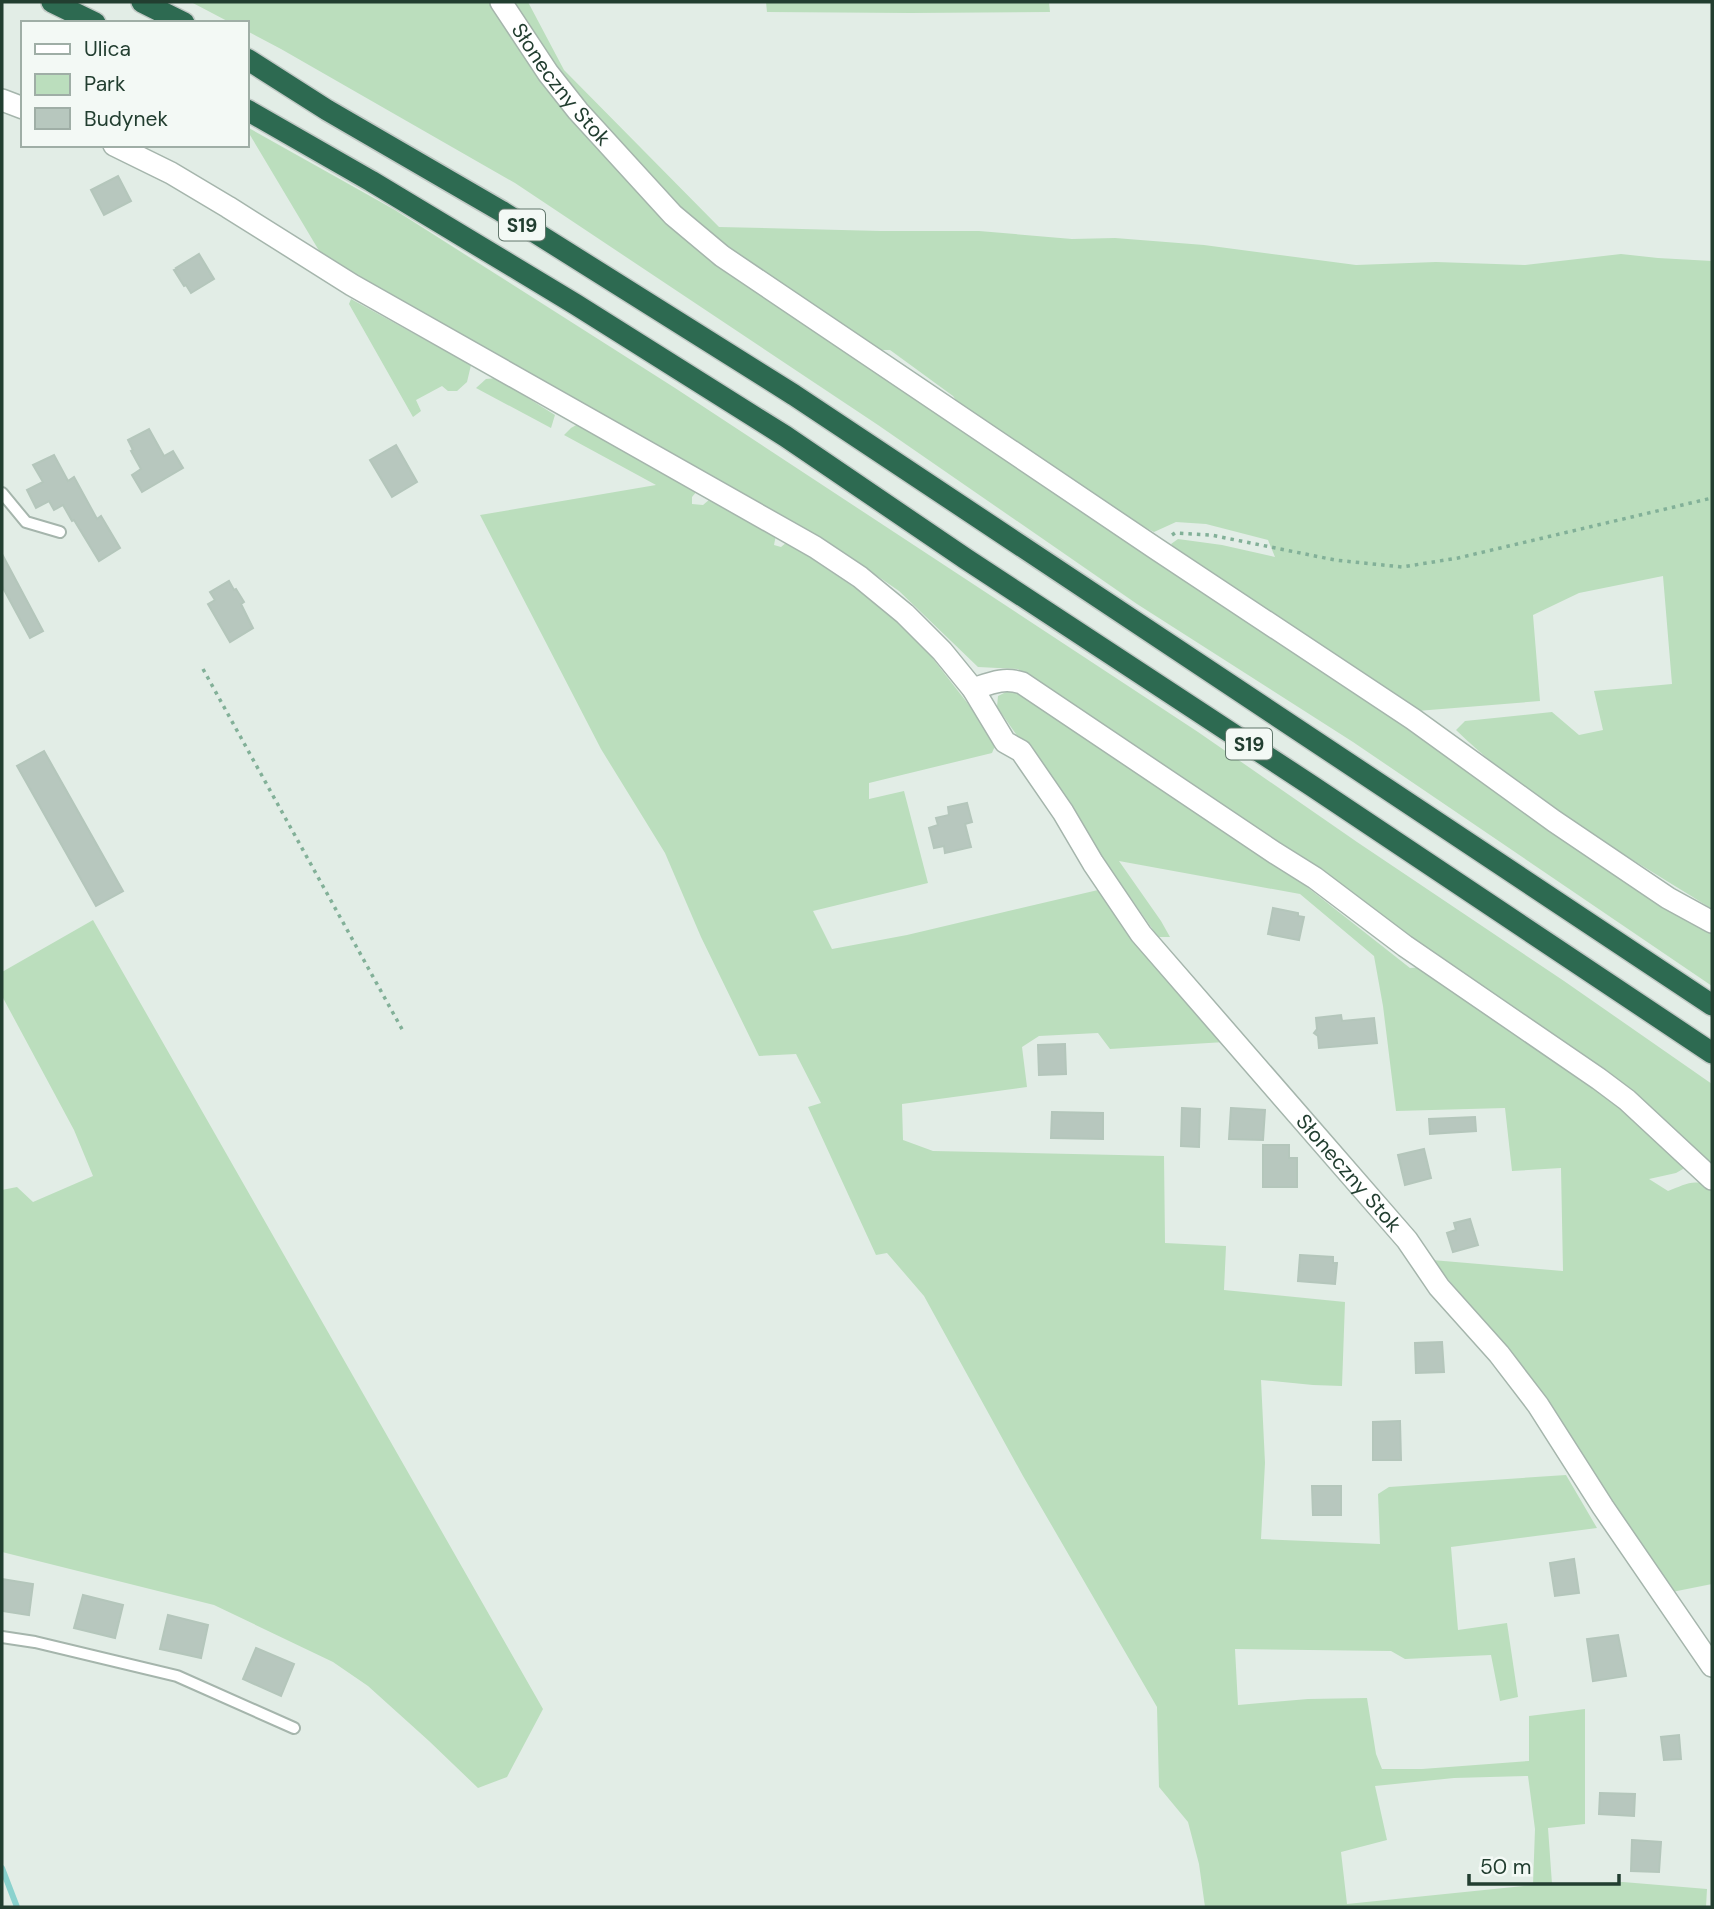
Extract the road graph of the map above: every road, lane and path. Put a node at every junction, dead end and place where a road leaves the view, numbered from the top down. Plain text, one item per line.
1 (52, 2) edge
2 (142, 2) edge
3 (501, 2) edge
4 (90, 21) edge
5 (180, 21) edge
6 (248, 60) edge
7 (2, 100) edge
8 (21, 107) edge
9 (248, 111) edge
10 (118, 147) edge
11 (2, 493) edge
12 (1712, 498) edge
13 (60, 532) dead end
14 (1155, 548) junction
15 (204, 669) dead end
16 (973, 690) junction
17 (1712, 922) edge
18 (1712, 1005) edge
19 (403, 1031) dead end
20 (1712, 1053) edge
21 (1712, 1179) edge
22 (2, 1637) edge
23 (1712, 1666) edge
24 (294, 1728) dead end

1 - 4 highway
2 - 5 highway
3 - 14 street, Słoneczny Stok
6 - 18 highway, S19
7 - 8 street
9 - 20 highway, S19
10 - 16 street, Słoneczny Stok
11 - 13 lane
12 - 14 path
14 - 17 street, Słoneczny Stok
15 - 19 path
16 - 21 street
16 - 23 street, Słoneczny Stok
22 - 24 lane

